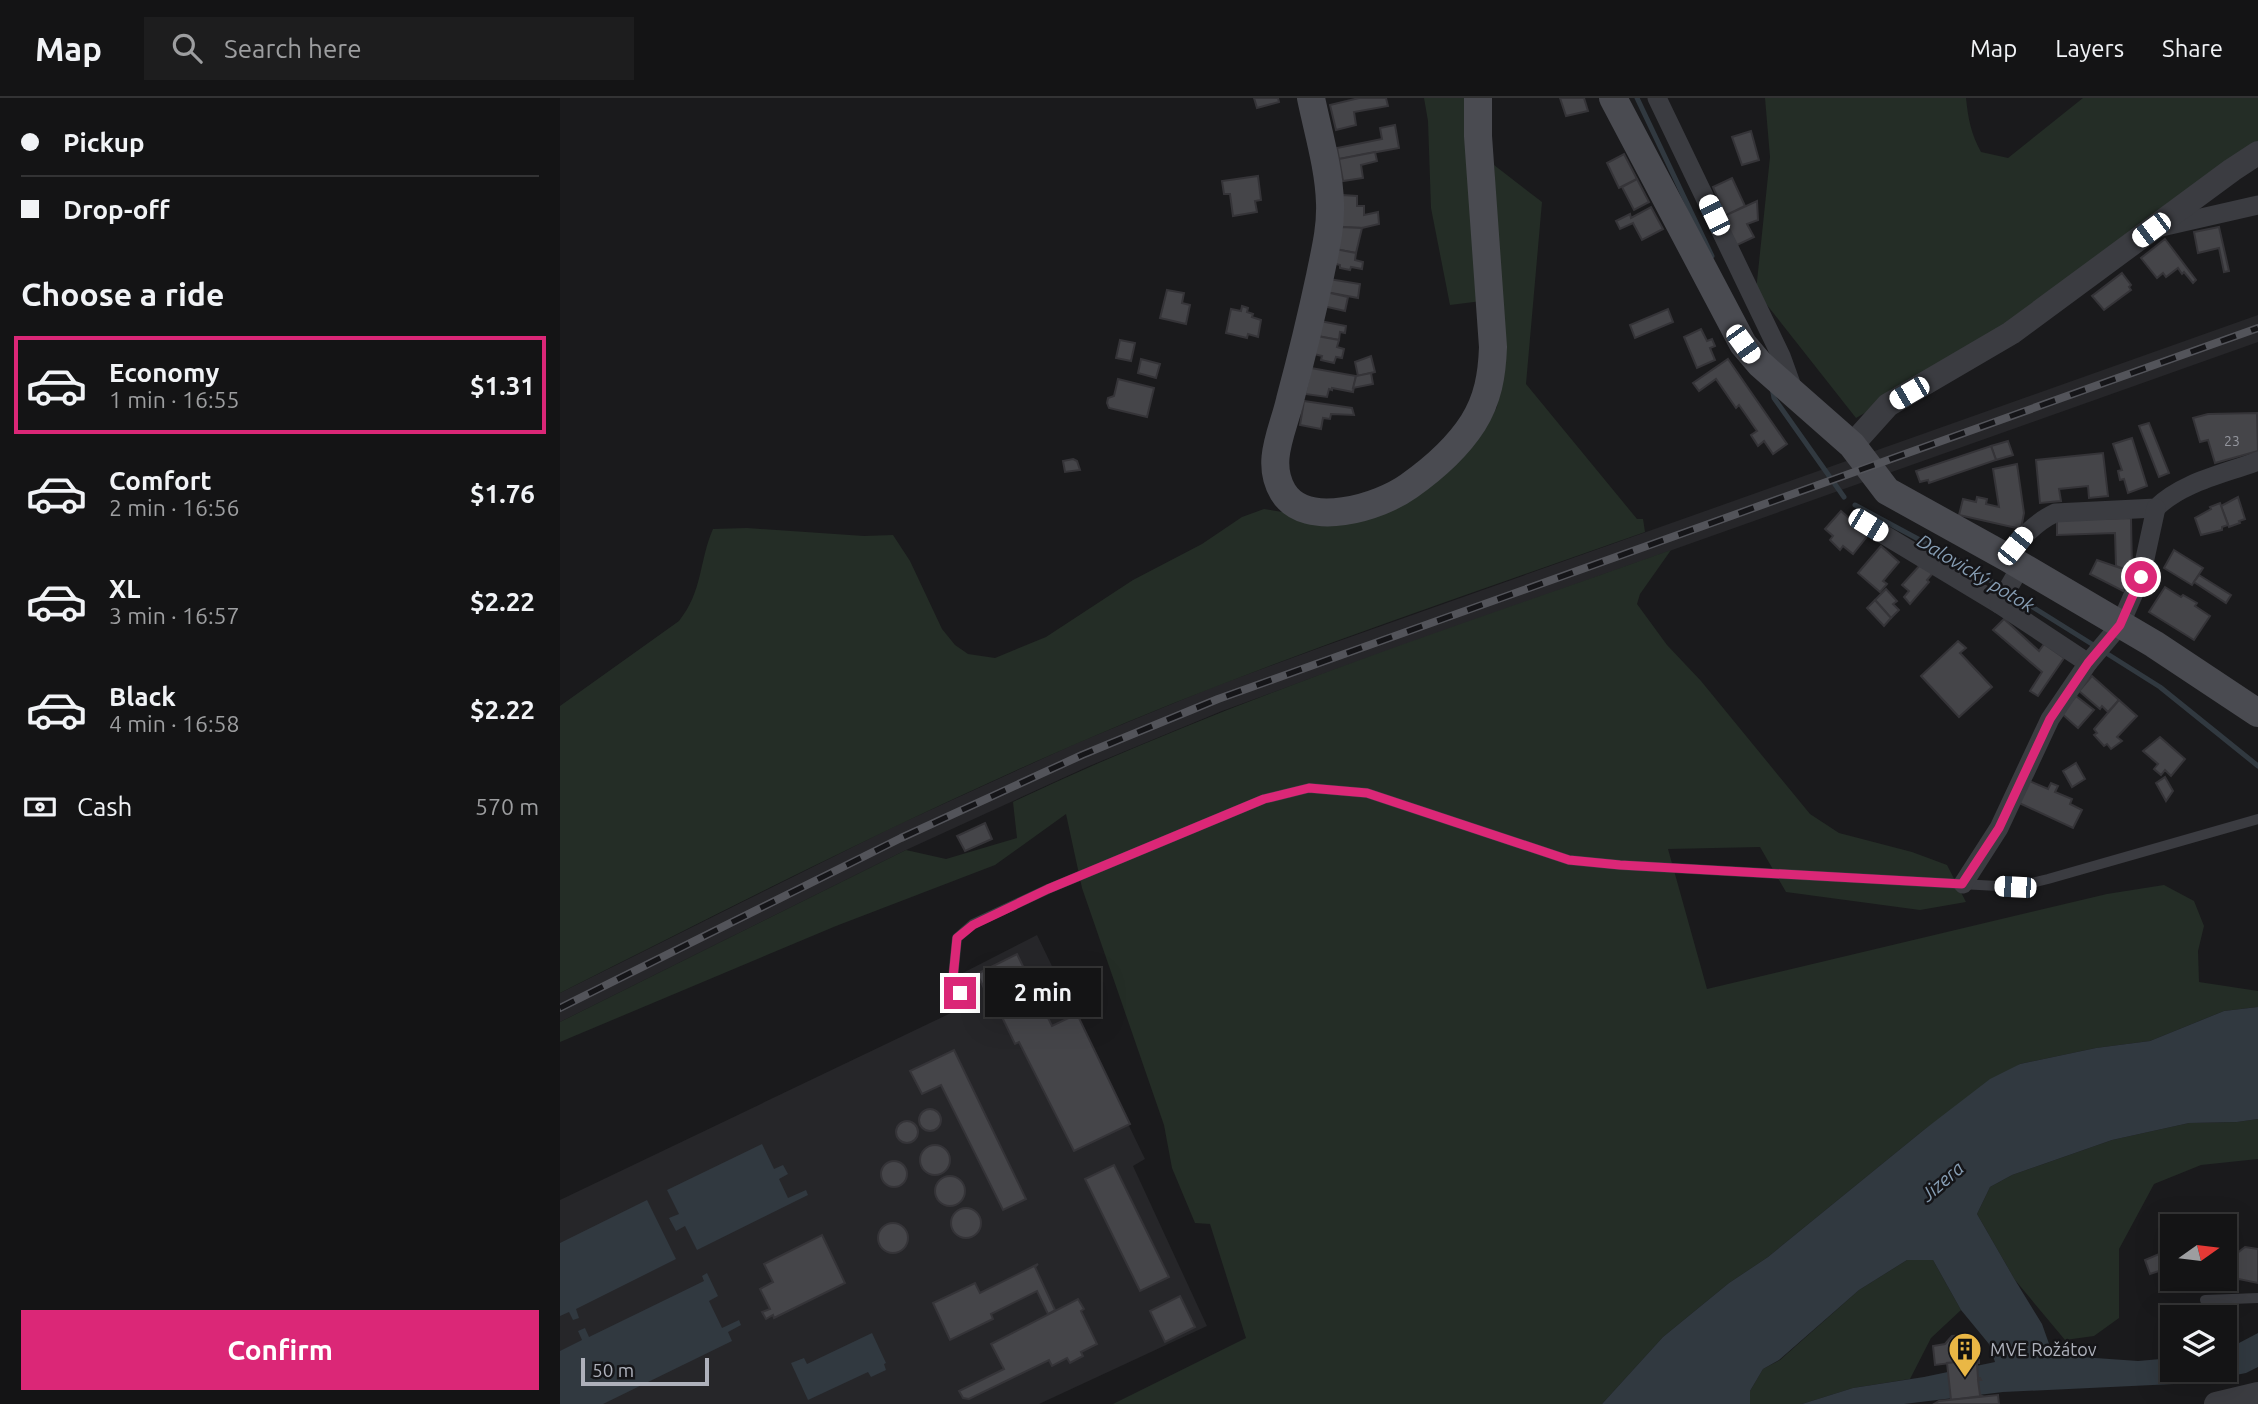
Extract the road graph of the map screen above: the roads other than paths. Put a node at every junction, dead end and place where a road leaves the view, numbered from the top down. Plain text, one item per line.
1 (1311, 98) edge
2 (1478, 98) edge
3 (1613, 98) edge
4 (1657, 98) edge
5 (2258, 153) edge
6 (2258, 205) edge
7 (2151, 230) junction
8 (1788, 387) junction
9 (1852, 445) junction
10 (2258, 461) edge
11 (2156, 508) junction
12 (1868, 525) dead end
13 (2013, 561) junction
14 (1999, 604) junction
15 (2120, 625) junction
16 (2088, 663) junction
17 (2258, 713) edge
18 (2258, 819) edge
19 (1962, 884) junction
20 (960, 993) dead end
21 (2258, 1298) edge
22 (2205, 1300) dead end
23 (2258, 1394) edge
24 (2216, 1404) edge

1 - 2 main road
3 - 8 main road
4 - 8 street
5 - 7 street
6 - 7 street
7 - 9 street
8 - 9 main road
9 - 13 main road
10 - 11 street
11 - 13 street
11 - 15 street
12 - 14 street
13 - 14 street
13 - 15 main road
14 - 16 street
15 - 16 street
15 - 17 main road
16 - 19 street
18 - 19 lane
19 - 20 lane
21 - 22 lane
23 - 24 street

